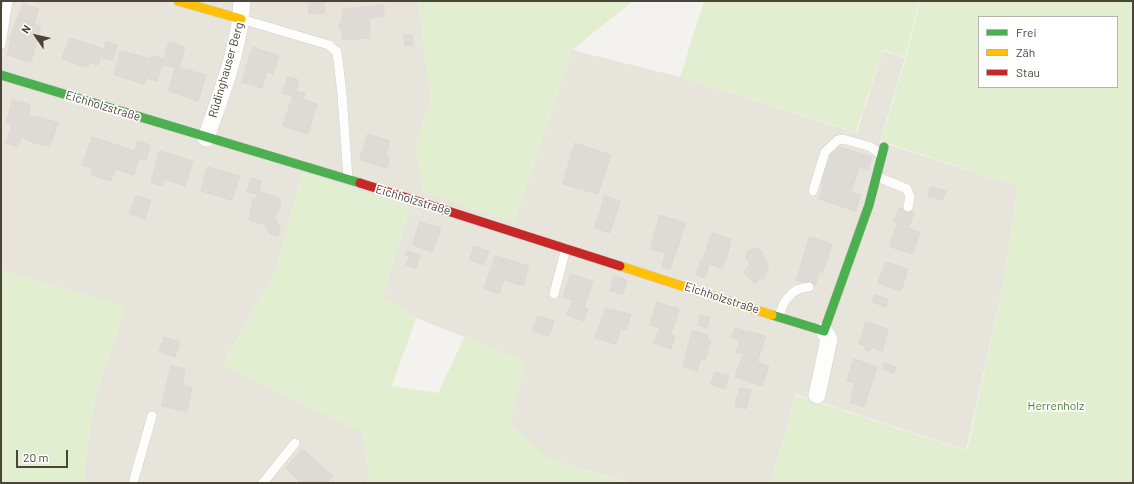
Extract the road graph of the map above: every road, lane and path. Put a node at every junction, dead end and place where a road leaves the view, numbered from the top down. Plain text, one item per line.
1 (8, 1) edge
2 (178, 1) edge
3 (242, 1) edge
4 (241, 19) junction
5 (1, 44) edge
6 (1, 75) edge
7 (206, 138) junction
8 (883, 151) joint
9 (878, 177) junction
10 (348, 181) junction
11 (813, 191) dead end
12 (908, 207) dead end
13 (566, 248) junction
14 (809, 287) dead end
15 (554, 294) dead end
16 (779, 316) junction
17 (824, 331) junction
18 (817, 395) dead end
19 (152, 416) dead end
20 (295, 443) dead end
21 (133, 483) edge
22 (263, 483) edge

1 - 5 lane
2 - 4 street
3 - 4 street, Rüdinghauser Berg
4 - 7 street, Rüdinghauser Berg
4 - 10 lane
6 - 7 street, Eichholzstraße
7 - 10 street, Eichholzstraße
8 - 9 street
8 - 11 lane
9 - 12 lane
9 - 17 street
10 - 13 street, Eichholzstraße
13 - 15 lane
13 - 16 street, Eichholzstraße
14 - 16 lane
16 - 17 street, Eichholzstraße
17 - 18 street
19 - 21 lane
20 - 22 lane

